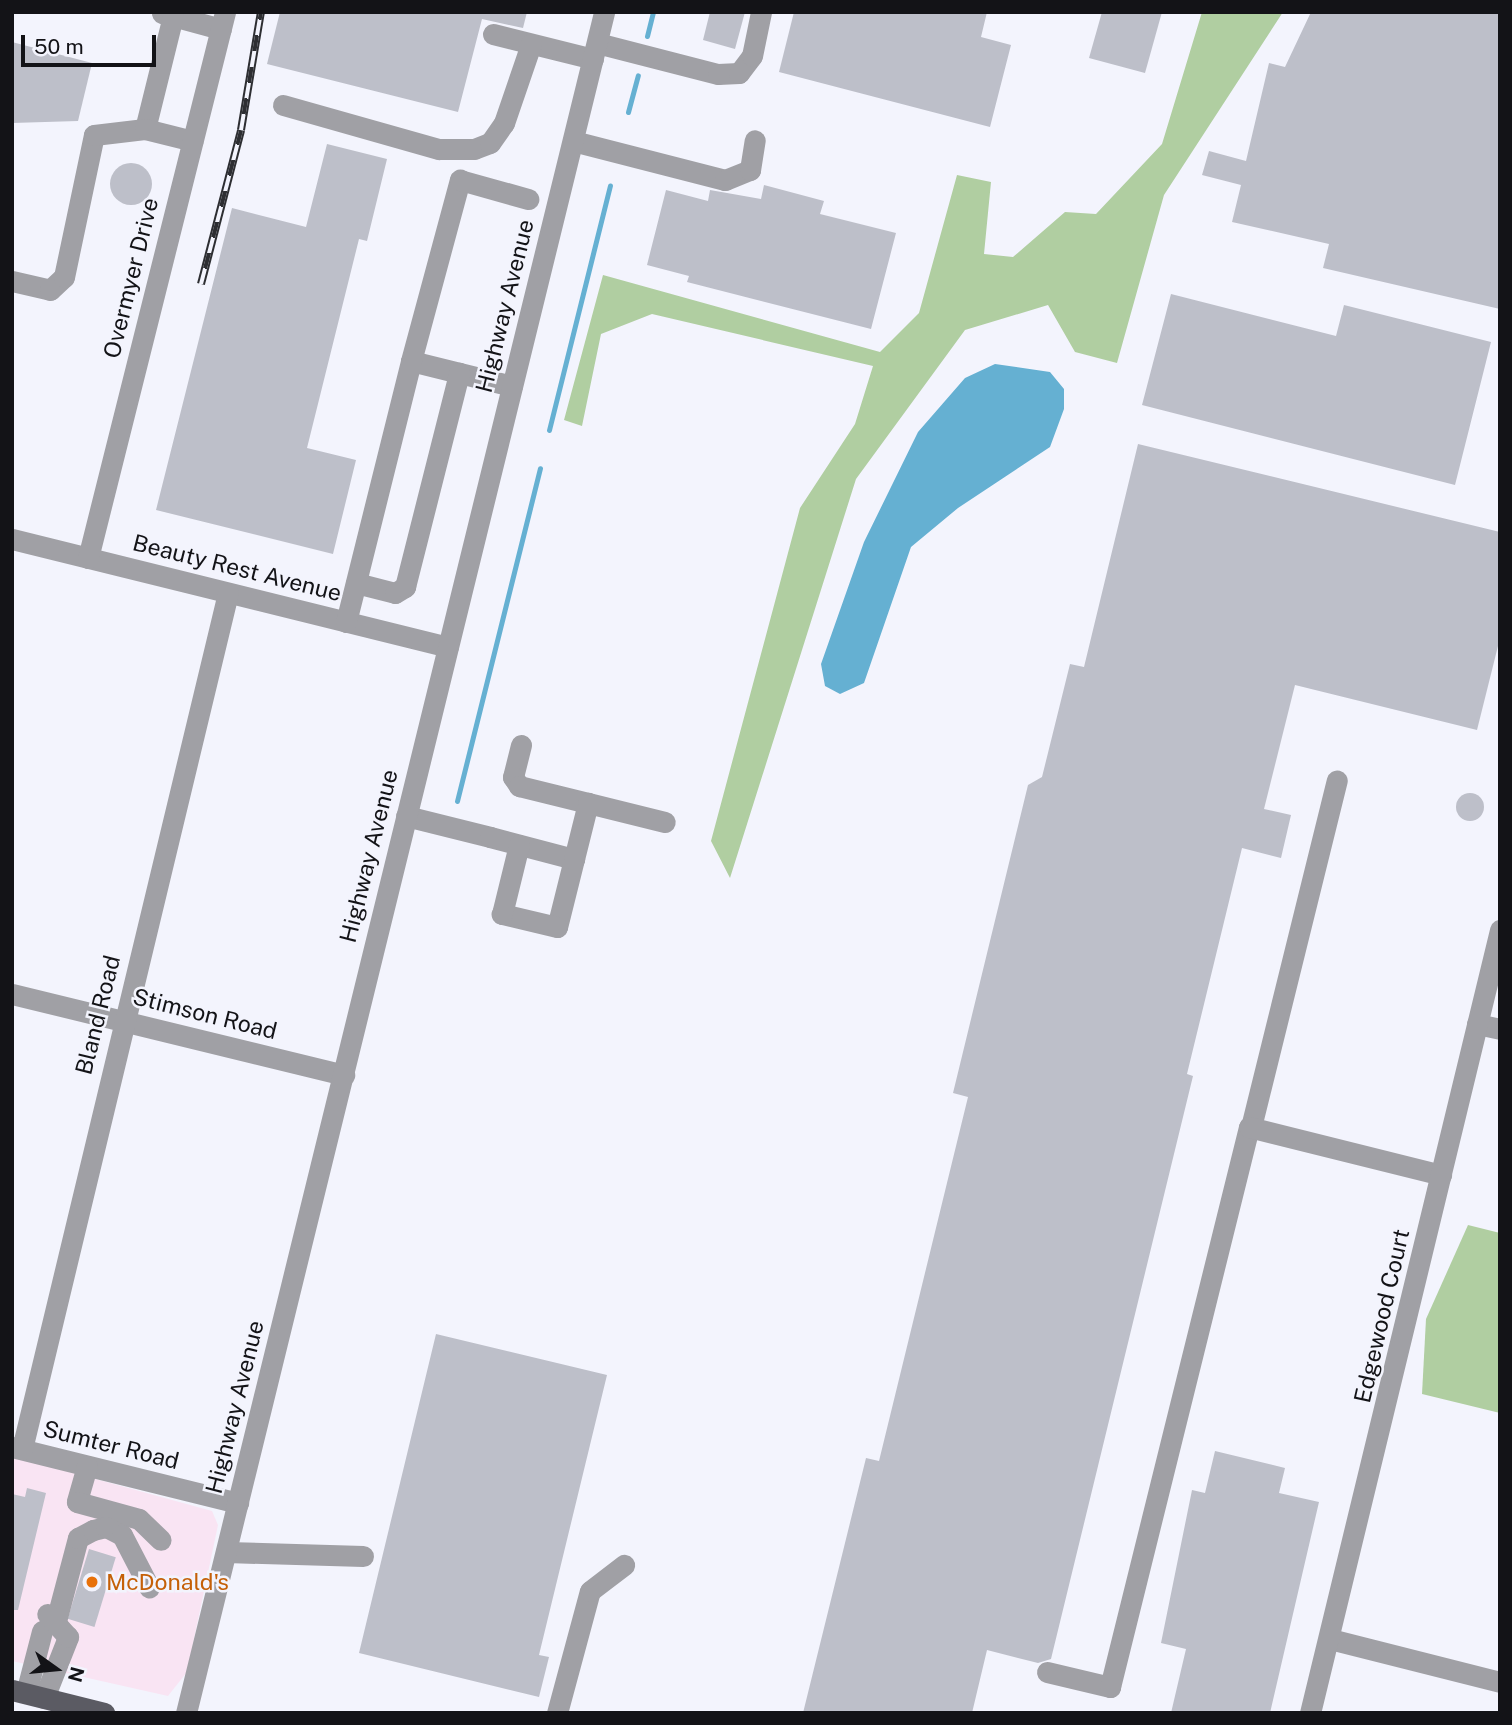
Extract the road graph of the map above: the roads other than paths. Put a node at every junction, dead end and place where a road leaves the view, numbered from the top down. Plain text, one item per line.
1 (604, 12) edge
2 (761, 12) edge
3 (166, 14) edge
4 (223, 21) edge
5 (493, 34) dead end
6 (531, 44) junction
7 (595, 51) junction
8 (283, 105) dead end
9 (145, 129) junction
10 (755, 140) dead end
11 (192, 141) junction
12 (573, 141) junction
13 (528, 199) dead end
14 (12, 281) edge
15 (411, 361) junction
16 (459, 373) junction
17 (512, 386) junction
18 (13, 541) edge
19 (88, 558) junction
20 (355, 583) junction
21 (228, 593) junction
22 (346, 622) junction
23 (448, 647) junction
24 (521, 746) dead end
25 (1337, 780) dead end
26 (587, 803) junction
27 (406, 816) junction
28 (665, 822) dead end
29 (519, 845) junction
30 (573, 859) junction
31 (1500, 930) edge
32 (12, 994) edge
33 (123, 1022) junction
34 (1477, 1024) junction
35 (1500, 1029) edge
36 (344, 1075) junction
37 (1251, 1127) junction
38 (1441, 1175) junction
39 (17, 1448) edge
40 (87, 1466) junction
41 (238, 1503) junction
42 (161, 1540) dead end
43 (226, 1552) junction
44 (363, 1556) dead end
45 (624, 1565) dead end
46 (149, 1587) dead end
47 (1330, 1639) junction
48 (1047, 1672) dead end
49 (1500, 1682) edge
50 (28, 1694) edge
51 (97, 1712) edge
52 (186, 1713) edge
53 (557, 1713) edge
54 (1310, 1713) edge

1 - 7 street, Highway Avenue
2 - 7 street
3 - 4 street
3 - 9 street
4 - 11 street, Overmyer Drive
5 - 6 street
6 - 7 street
6 - 8 street
7 - 12 street, Highway Avenue
9 - 11 street
9 - 14 street
10 - 12 street
11 - 19 street, Overmyer Drive
12 - 17 street, Highway Avenue
13 - 15 street
15 - 16 street
15 - 20 street
16 - 17 street
16 - 20 street
17 - 23 street, Highway Avenue
18 - 19 street, Beauty Rest Avenue
19 - 21 street, Beauty Rest Avenue
20 - 22 street
21 - 22 street, Beauty Rest Avenue
21 - 33 street, Bland Road
22 - 23 street, Beauty Rest Avenue
23 - 27 street, Highway Avenue
24 - 26 street
25 - 37 street
26 - 28 street
26 - 30 street
27 - 29 street
27 - 36 street, Highway Avenue
29 - 30 street
29 - 30 street
31 - 34 street, Edgewood Court
32 - 33 street, Stimson Road
33 - 36 street, Stimson Road
33 - 39 street, Bland Road
34 - 35 street
34 - 38 street, Edgewood Court
36 - 41 street, Highway Avenue
37 - 38 street
37 - 48 street
38 - 47 street, Edgewood Court
39 - 40 street, Sumter Road
40 - 41 street, Sumter Road
40 - 42 street
41 - 43 street, Highway Avenue
43 - 44 street
43 - 52 street, Highway Avenue
45 - 53 street
46 - 50 street
47 - 49 street
47 - 54 street, Edgewood Court
50 - 51 main road

